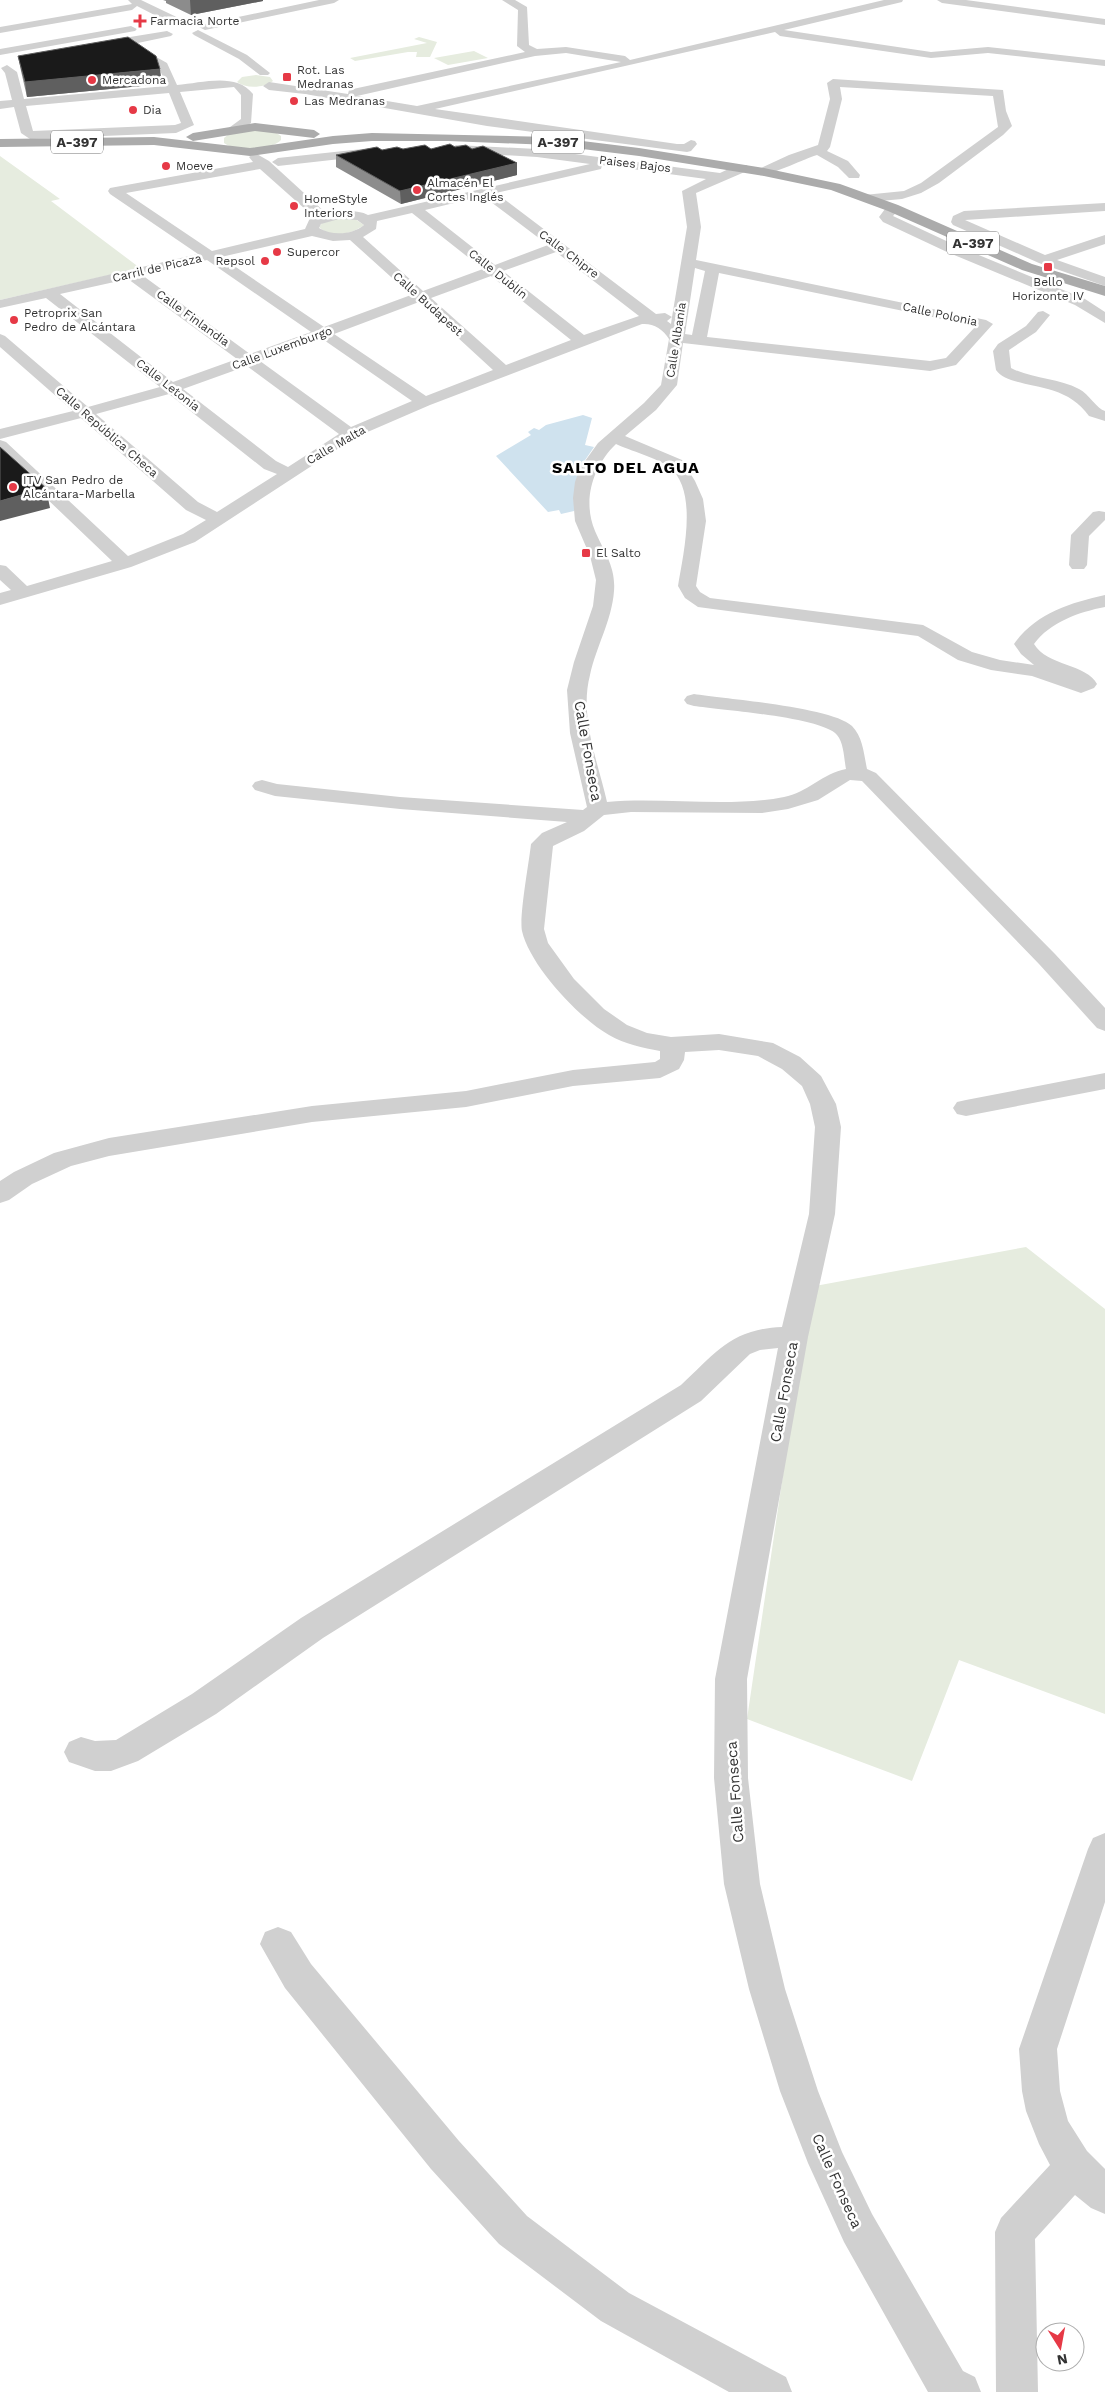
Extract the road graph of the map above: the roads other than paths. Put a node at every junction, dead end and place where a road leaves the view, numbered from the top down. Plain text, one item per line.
1 (119, 0) edge
2 (310, 0) edge
3 (334, 0) edge
4 (507, 0) edge
5 (898, 0) edge
6 (942, 0) edge
7 (158, 2) dead end
8 (277, 3) edge
9 (136, 4) edge
10 (185, 22) junction
11 (1105, 22) edge
12 (0, 29) edge
13 (131, 29) dead end
14 (767, 31) junction
15 (184, 32) junction
16 (125, 45) junction
17 (29, 47) junction
18 (112, 49) edge
19 (0, 52) edge
20 (535, 53) junction
21 (640, 61) junction
22 (26, 64) edge
23 (1105, 64) edge
24 (3, 68) edge
25 (264, 73) junction
26 (241, 78) junction
27 (280, 80) junction
28 (918, 87) junction
29 (265, 89) junction
30 (306, 90) junction
31 (174, 91) junction
32 (338, 96) junction
33 (916, 102) dead end
34 (19, 103) junction
35 (0, 105) edge
36 (419, 109) junction
37 (261, 112) dead end
38 (229, 130) junction
39 (280, 130) junction
40 (372, 137) junction
41 (154, 141) junction
42 (0, 143) edge
43 (691, 144) dead end
44 (222, 148) junction
45 (412, 150) edge
46 (387, 151) edge
47 (818, 151) junction
48 (242, 152) junction
49 (278, 153) junction
50 (611, 161) junction
51 (264, 164) junction
52 (742, 168) junction
53 (764, 172) junction
54 (854, 175) dead end
55 (722, 177) junction
56 (485, 191) junction
57 (869, 198) junction
58 (1105, 207) edge
59 (414, 208) junction
60 (893, 208) junction
61 (1050, 210) junction
62 (339, 215) junction
63 (324, 218) junction
64 (368, 219) junction
65 (1079, 222) dead end
66 (314, 231) junction
67 (1102, 232) edge
68 (353, 236) junction
69 (559, 246) junction
70 (210, 255) junction
71 (1044, 260) junction
72 (689, 263) junction
73 (713, 268) junction
74 (492, 270) junction
75 (132, 274) junction
76 (1054, 277) junction
77 (1105, 282) edge
78 (1105, 291) edge
79 (49, 293) junction
80 (421, 297) junction
81 (1105, 299) edge
82 (0, 304) edge
83 (680, 314) junction
84 (1043, 315) dead end
85 (652, 318) junction
86 (1105, 319) edge
87 (323, 332) junction
88 (676, 338) junction
89 (0, 339) edge
90 (699, 340) junction
91 (582, 341) junction
92 (250, 360) junction
93 (504, 371) junction
94 (172, 388) junction
95 (424, 402) junction
96 (84, 412) junction
97 (1105, 416) edge
98 (0, 434) edge
99 (350, 434) junction
100 (615, 438) junction
101 (0, 445) edge
102 (289, 473) junction
103 (1103, 514) edge
104 (218, 519) junction
105 (125, 563) junction
106 (1078, 565) dead end
107 (0, 570) edge
108 (604, 570) joint
109 (23, 592) junction
110 (0, 599) edge
111 (1105, 601) edge
112 (694, 700) dead end
113 (857, 774) junction
114 (262, 786) dead end
115 (592, 813) junction
116 (1105, 1023) edge
117 (671, 1045) junction
118 (1105, 1081) edge
119 (966, 1108) dead end
120 (0, 1194) edge
121 (794, 1337) junction
122 (80, 1752) dead end
123 (1105, 1849) edge
124 (278, 1944) dead end
125 (1074, 2167) junction
126 (1105, 2194) edge
127 (771, 2392) edge
128 (960, 2392) edge
129 (1015, 2392) edge

1 - 9 street
2 - 8 street
3 - 15 street
4 - 20 street
5 - 14 street
6 - 11 street
7 - 9 street
8 - 10 street
9 - 10 street
9 - 12 street
9 - 15 street
10 - 15 street
10 - 15 street
12 - 17 street
13 - 17 street
14 - 21 street
14 - 23 street
15 - 16 street
15 - 25 street
15 - 26 street
16 - 18 street
16 - 31 street
17 - 19 street
20 - 21 street
20 - 32 street
21 - 36 street
22 - 24 street
24 - 34 street
25 - 26 street
25 - 27 street
26 - 29 street
26 - 31 street
26 - 38 street
27 - 29 street
27 - 30 street
28 - 33 street
28 - 47 street
28 - 57 street
29 - 30 street
30 - 32 street
31 - 34 street
31 - 34 street
32 - 36 street
34 - 35 street
36 - 43 street
37 - 39 street
38 - 39 main road, A-397
38 - 41 main road, A-397
38 - 44 main road
39 - 40 main road, A-397
39 - 49 main road
40 - 49 main road, A-397
40 - 52 main road, A-397
41 - 42 main road, A-397
41 - 44 main road, A-397
44 - 48 main road, A-397
45 - 50 street, Paises Bajos
46 - 49 street
47 - 53 street
47 - 54 street
48 - 49 main road, A-397
48 - 51 street
49 - 62 street
50 - 55 street, Paises Bajos
50 - 56 street
51 - 63 street
51 - 70 street
52 - 53 main road, A-397
52 - 55 street, Calle Albania
53 - 57 main road, A-397
55 - 72 street, Calle Albania
56 - 59 street
56 - 69 street, Calle Chipre
57 - 60 main road, A-397
58 - 61 street
59 - 64 street
59 - 74 street, Calle Dublín
60 - 76 main road, A-397
60 - 86 street
61 - 65 street
61 - 71 street
62 - 63 street
62 - 64 street
63 - 66 street
64 - 68 street
66 - 68 street
66 - 70 street, Carril de Picaza
67 - 71 street
68 - 80 street, Calle Budapest
69 - 74 street, Calle Luxemburgo
69 - 85 street, Calle Chipre
70 - 75 street, Carril de Picaza
70 - 87 street
71 - 77 street
72 - 73 street, Calle Polonia
72 - 83 street, Calle Albania
73 - 90 street
73 - 90 street, Calle Polonia
74 - 80 street, Calle Luxemburgo
74 - 91 street, Calle Dublín
75 - 79 street, Carril de Picaza
75 - 92 street, Calle Finlandia
76 - 78 main road, A-397
76 - 81 main road, A-397
79 - 82 street, Carril de Picaza
79 - 94 street, Calle Letonia
80 - 87 street, Calle Luxemburgo
80 - 93 street, Calle Budapest
83 - 85 street, Calle Malta
83 - 88 street, Calle Albania
84 - 97 street
85 - 88 street
85 - 91 street, Calle Malta
87 - 92 street, Calle Luxemburgo
87 - 95 street
88 - 90 street, Calle Polonia
88 - 100 street, Calle Albania
89 - 96 street, Calle República Checa
91 - 93 street, Calle Malta
92 - 94 street, Calle Luxemburgo
92 - 99 street, Calle Finlandia
93 - 95 street, Calle Malta
94 - 96 street, Calle Luxemburgo
94 - 102 street, Calle Letonia
95 - 99 street, Calle Malta
96 - 98 street, Calle Luxemburgo
96 - 104 street, Calle República Checa
99 - 102 street, Calle Malta
100 - 108 street, Calle Albania
100 - 111 street
101 - 105 street
102 - 104 street, Calle Malta
103 - 106 street
104 - 105 street, Calle Malta
105 - 109 street, Calle Malta
107 - 109 street
108 - 115 street, Calle Fonseca
109 - 110 street, Calle Malta
112 - 113 street
113 - 115 street
113 - 116 street
114 - 115 street
115 - 117 street, Calle Fonseca
117 - 120 street
117 - 121 street, Calle Fonseca
118 - 119 street
121 - 122 street
121 - 128 street, Calle Fonseca
123 - 125 street
124 - 127 street
125 - 126 street
125 - 129 street

